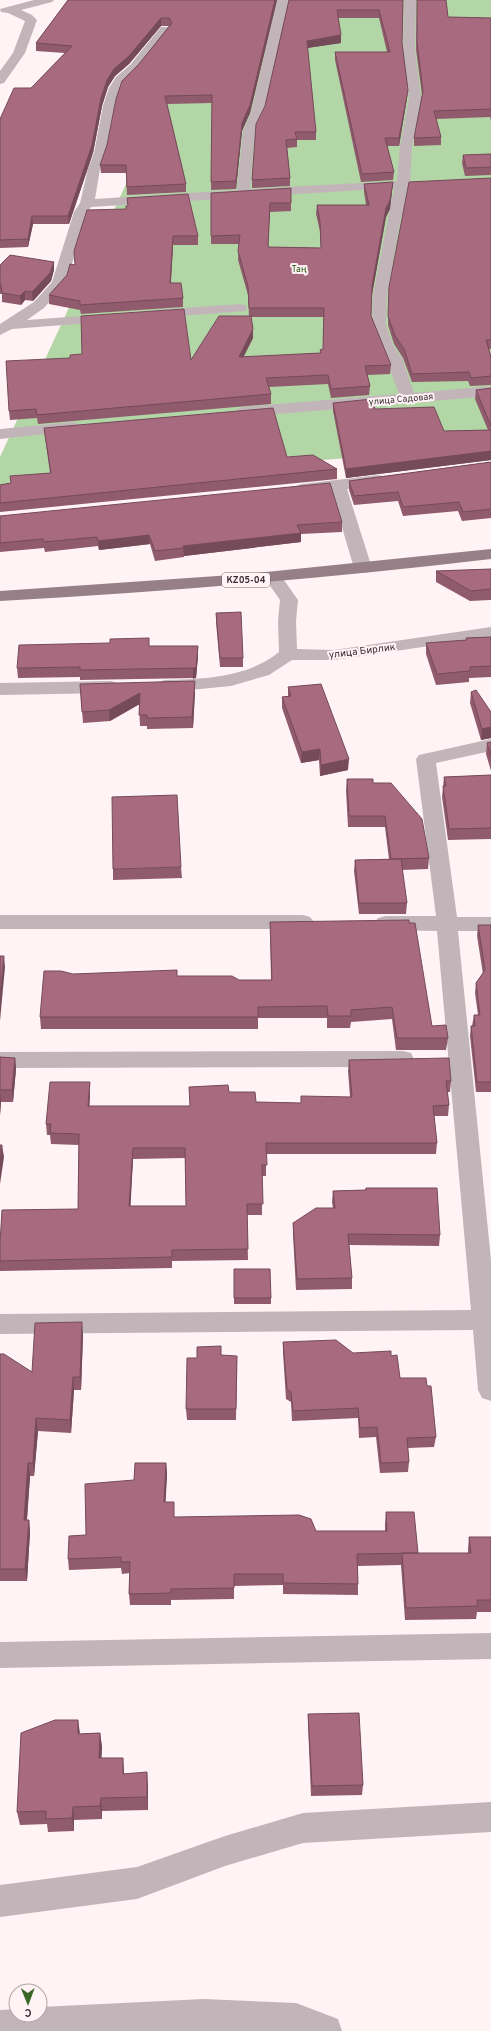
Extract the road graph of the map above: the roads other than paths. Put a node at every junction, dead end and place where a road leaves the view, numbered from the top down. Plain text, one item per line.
1 (48, 0) edge
2 (284, 0) edge
3 (410, 0) edge
4 (5, 10) edge
5 (165, 29) edge
6 (0, 80) edge
7 (419, 183) edge
8 (404, 184) junction
9 (243, 194) junction
10 (87, 203) junction
11 (240, 308) dead end
12 (141, 315) edge
13 (126, 316) edge
14 (4, 328) edge
15 (491, 391) edge
16 (408, 398) junction
17 (229, 414) edge
18 (88, 426) edge
19 (0, 434) edge
20 (393, 478) edge
21 (338, 486) junction
22 (285, 491) edge
23 (491, 554) edge
24 (363, 568) junction
25 (273, 577) junction
26 (0, 596) edge
27 (491, 632) edge
28 (288, 654) junction
29 (127, 686) edge
30 (150, 686) edge
31 (0, 689) edge
32 (491, 745) edge
33 (0, 922) edge
34 (325, 922) edge
35 (364, 922) edge
36 (447, 924) junction
37 (491, 924) edge
38 (460, 1059) junction
39 (0, 1060) edge
40 (488, 1320) edge
41 (0, 1324) edge
42 (491, 1390) edge
43 (491, 1646) edge
44 (0, 1655) edge
45 (491, 1817) edge
46 (0, 1901) edge
47 (0, 2026) edge
48 (326, 2031) edge

1 - 4 street
2 - 9 street
3 - 8 street
4 - 6 street
5 - 10 street
7 - 8 street
8 - 9 street
8 - 16 street
9 - 10 street
10 - 14 street
11 - 12 street
13 - 14 street
15 - 16 street, улица Садовая
16 - 17 street, улица Садовая
18 - 19 street
20 - 21 street
21 - 22 street
21 - 24 street
23 - 24 main road, KZ05-04
24 - 25 main road, KZ05-04
25 - 26 main road, KZ05-04
25 - 28 street
27 - 28 street, улица Бирлик
28 - 30 street
29 - 31 street
32 - 36 street
33 - 34 street
35 - 36 street
36 - 37 street
36 - 38 street
38 - 39 street
38 - 40 street
40 - 41 street
40 - 42 street
43 - 44 street
45 - 46 street
47 - 48 street

